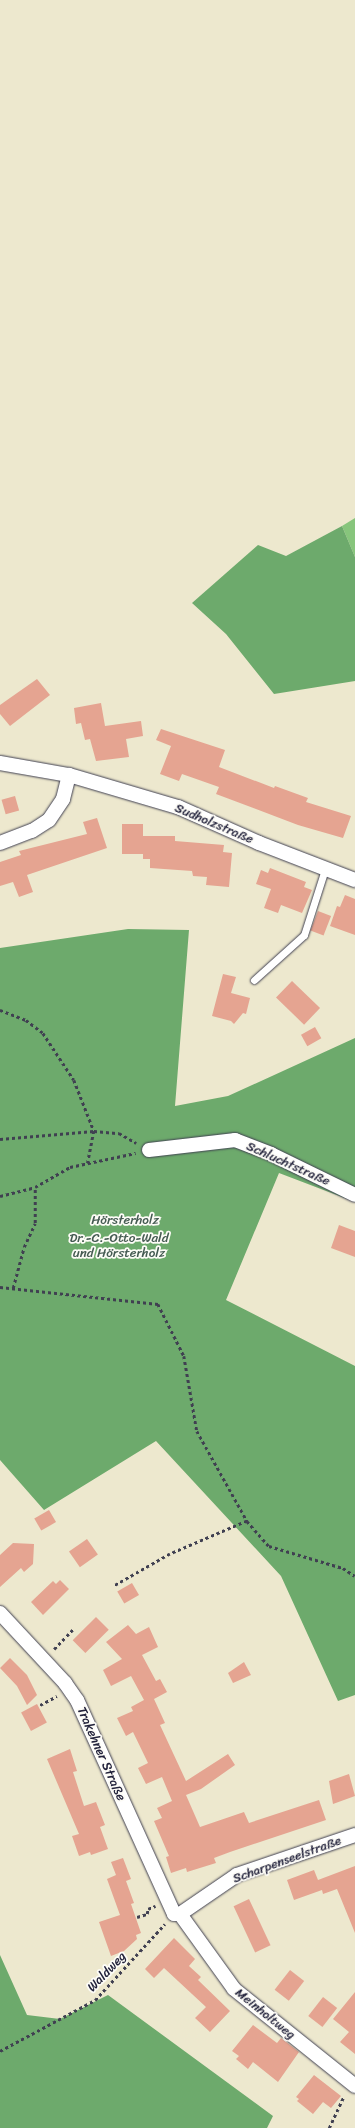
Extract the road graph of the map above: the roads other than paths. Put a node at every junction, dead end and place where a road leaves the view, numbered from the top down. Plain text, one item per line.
1 (0, 763) edge
2 (70, 775) junction
3 (0, 843) edge
4 (325, 869) junction
5 (355, 880) edge
6 (254, 980) dead end
7 (149, 1150) road end
8 (355, 1195) edge
9 (0, 1613) edge
10 (355, 1835) edge
11 (177, 1914) junction
12 (353, 2084) edge

1 - 2 street, Sudholzstraße
2 - 3 street
2 - 4 street, Sudholzstraße
4 - 5 street, Sudholzstraße
4 - 6 lane
7 - 8 street, Schluchtstraße
9 - 11 street, Trakehner Straße
10 - 11 street, Scharpenseelstraße
11 - 12 street, Meinholtweg

